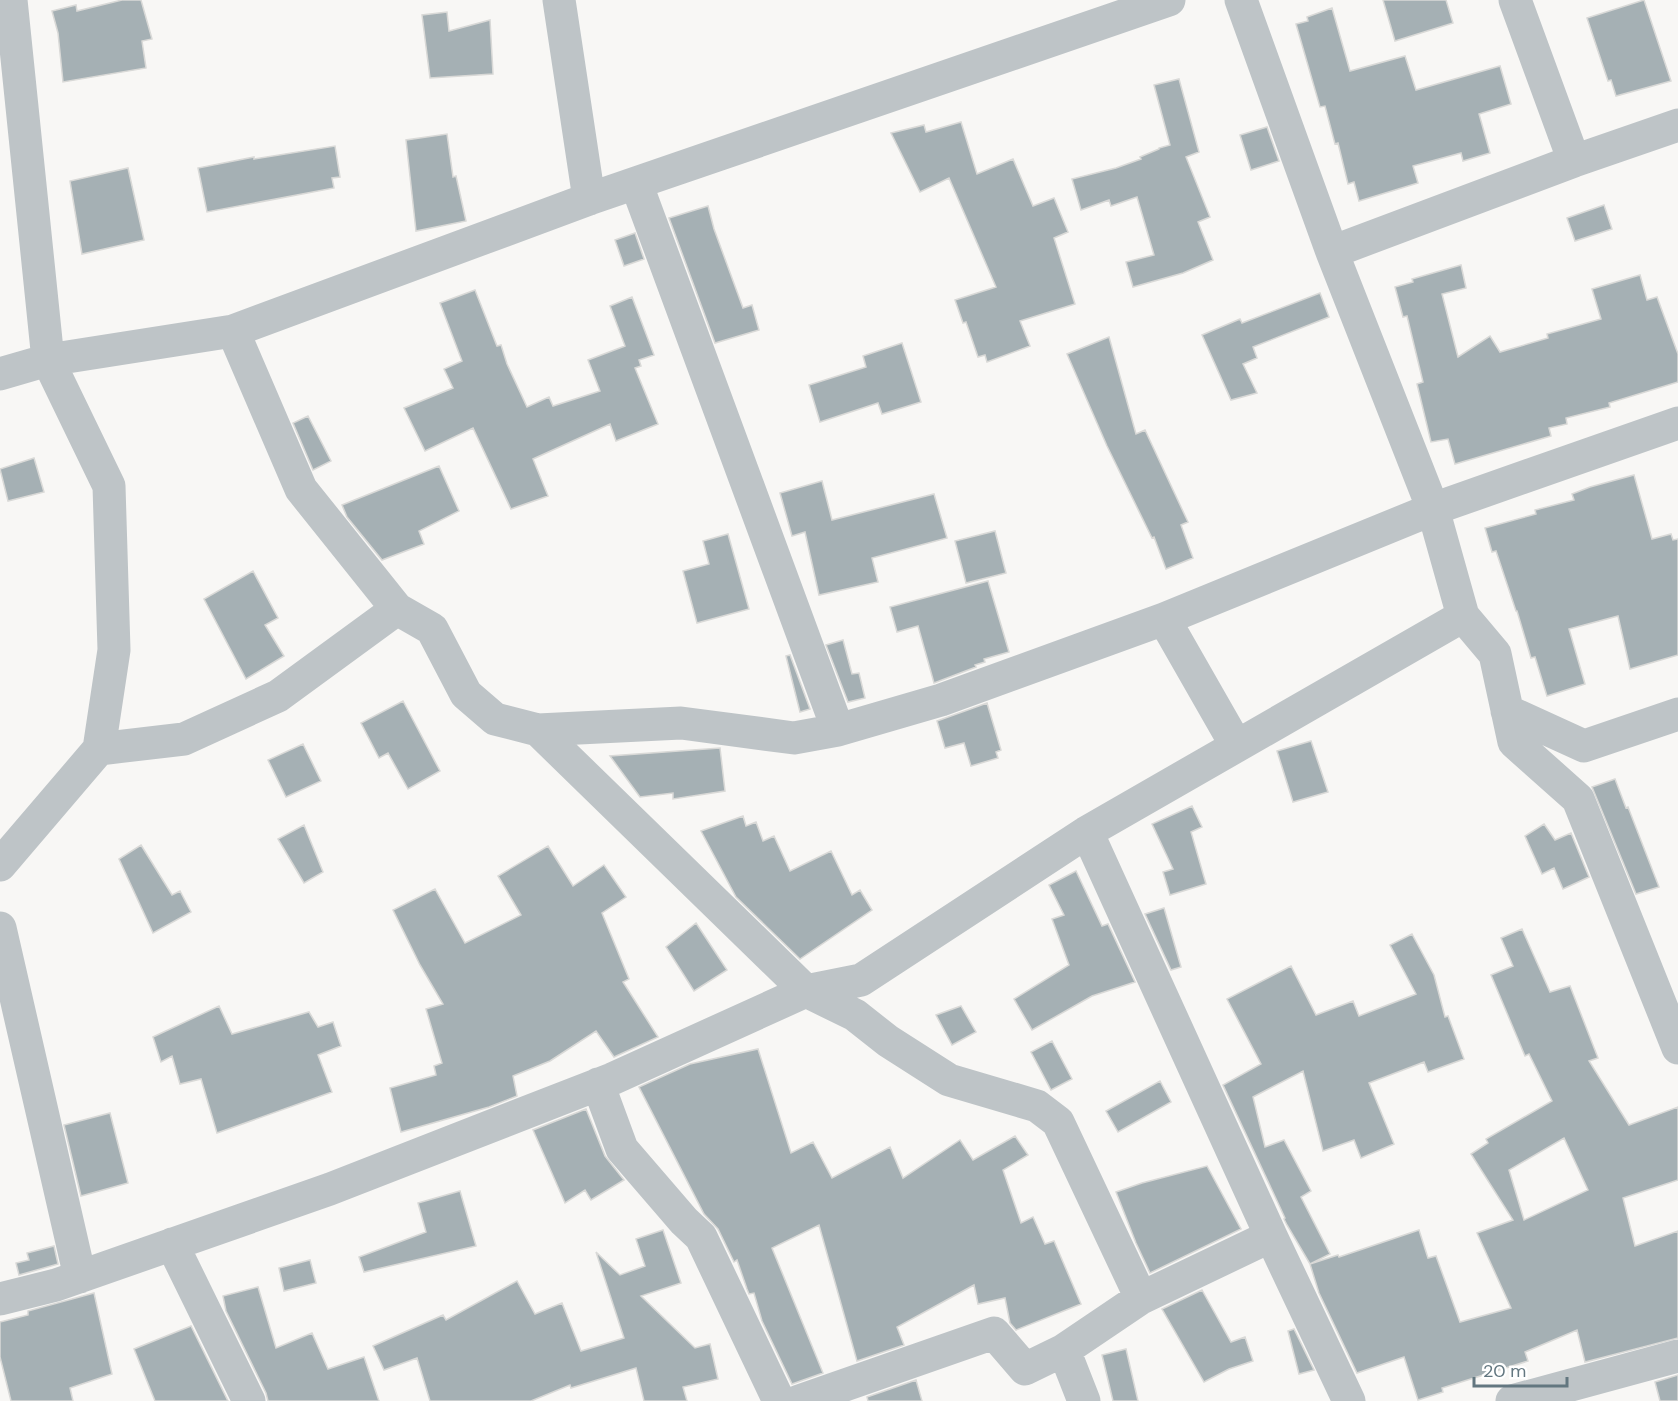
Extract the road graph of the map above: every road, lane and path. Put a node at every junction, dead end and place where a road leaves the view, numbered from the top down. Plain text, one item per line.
1 (11, 0) edge
2 (559, 0) edge
3 (1169, 0) edge
4 (1240, 0) edge
5 (1515, 0) edge
6 (1678, 125) edge
7 (1574, 161) junction
8 (636, 183) junction
9 (589, 199) junction
10 (1332, 252) junction
11 (233, 331) junction
12 (48, 360) junction
13 (0, 374) edge
14 (1678, 423) edge
15 (1433, 509) junction
16 (398, 609) junction
17 (1463, 616) junction
18 (1164, 620) junction
19 (1507, 711) junction
20 (1678, 714) edge
21 (538, 730) junction
22 (838, 730) junction
23 (1236, 745) junction
24 (99, 749) junction
25 (1087, 832) junction
26 (0, 864) edge
27 (0, 928) edge
28 (806, 992) junction
29 (1669, 999) edge
30 (1678, 1048) edge
31 (598, 1084) junction
32 (1271, 1236) junction
33 (172, 1244) junction
34 (80, 1277) junction
35 (1141, 1298) junction
36 (0, 1299) edge
37 (1064, 1350) junction
38 (1678, 1356) edge
39 (249, 1401) edge
40 (779, 1401) edge
41 (799, 1401) edge
42 (1084, 1401) edge
43 (1349, 1401) edge
44 (1512, 1401) edge

1 - 12 street
2 - 9 street
3 - 8 street
4 - 10 street
5 - 7 street
6 - 7 street
7 - 10 street
8 - 9 street
8 - 22 street
9 - 11 street
10 - 15 street
11 - 12 street
11 - 16 street
12 - 13 street
12 - 24 street
14 - 15 street
15 - 17 street
15 - 18 street
16 - 21 street
16 - 24 street
17 - 19 street
17 - 23 street
18 - 22 street
18 - 23 street
19 - 20 street
19 - 29 street
21 - 22 street
21 - 28 street
23 - 25 street
24 - 26 street
25 - 28 street
25 - 32 street
27 - 34 street
28 - 31 street
28 - 35 street
29 - 30 street
31 - 33 street
31 - 40 street
32 - 35 street
32 - 43 street
33 - 34 street
33 - 39 street
34 - 36 street
35 - 37 street
37 - 41 street
37 - 42 street
38 - 44 street

